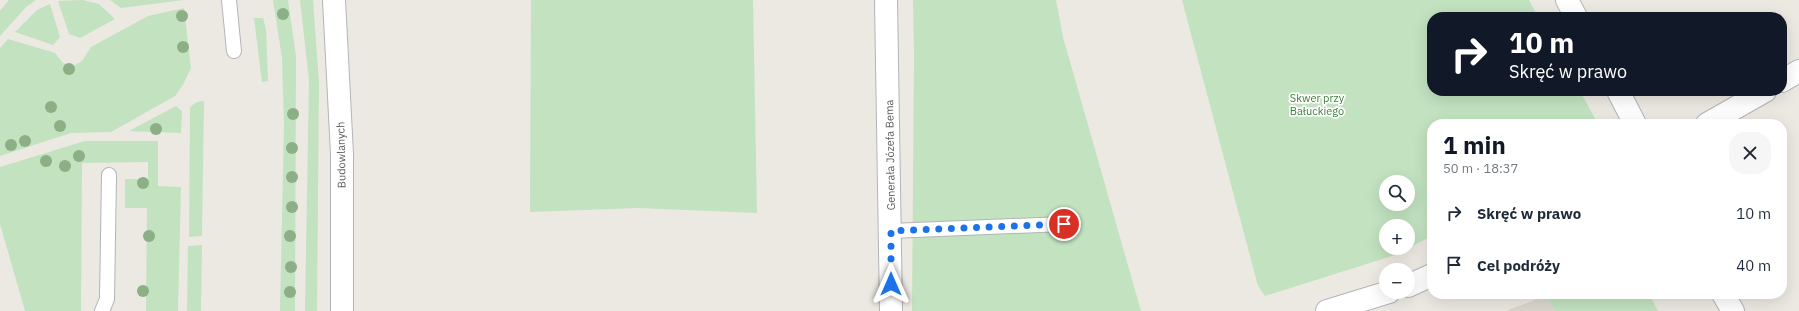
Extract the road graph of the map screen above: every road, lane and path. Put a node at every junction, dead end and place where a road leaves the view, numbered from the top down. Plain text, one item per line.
1 (229, 0) edge
2 (334, 0) edge
3 (886, 0) edge
4 (1567, 0) edge
5 (1573, 12) edge
6 (234, 51) dead end
7 (1799, 71) edge
8 (1787, 78) edge
9 (1621, 96) edge
10 (1756, 96) edge
11 (1632, 119) edge
12 (1716, 119) edge
13 (109, 175) dead end
14 (1064, 224) dead end
15 (891, 231) junction
16 (1427, 277) edge
17 (1415, 283) edge
18 (1379, 295) edge
19 (1726, 299) edge
20 (102, 311) edge
21 (342, 311) edge
22 (892, 311) edge
23 (1327, 311) edge
24 (1733, 311) edge

1 - 6 lane
2 - 21 street, Budowlanych
3 - 15 street, Generała Józefa Bema
4 - 5 street
7 - 8 street
9 - 11 street
10 - 12 street
13 - 20 lane
14 - 15 lane
15 - 22 street, Generała Józefa Bema
16 - 17 street
18 - 23 street
19 - 24 street

